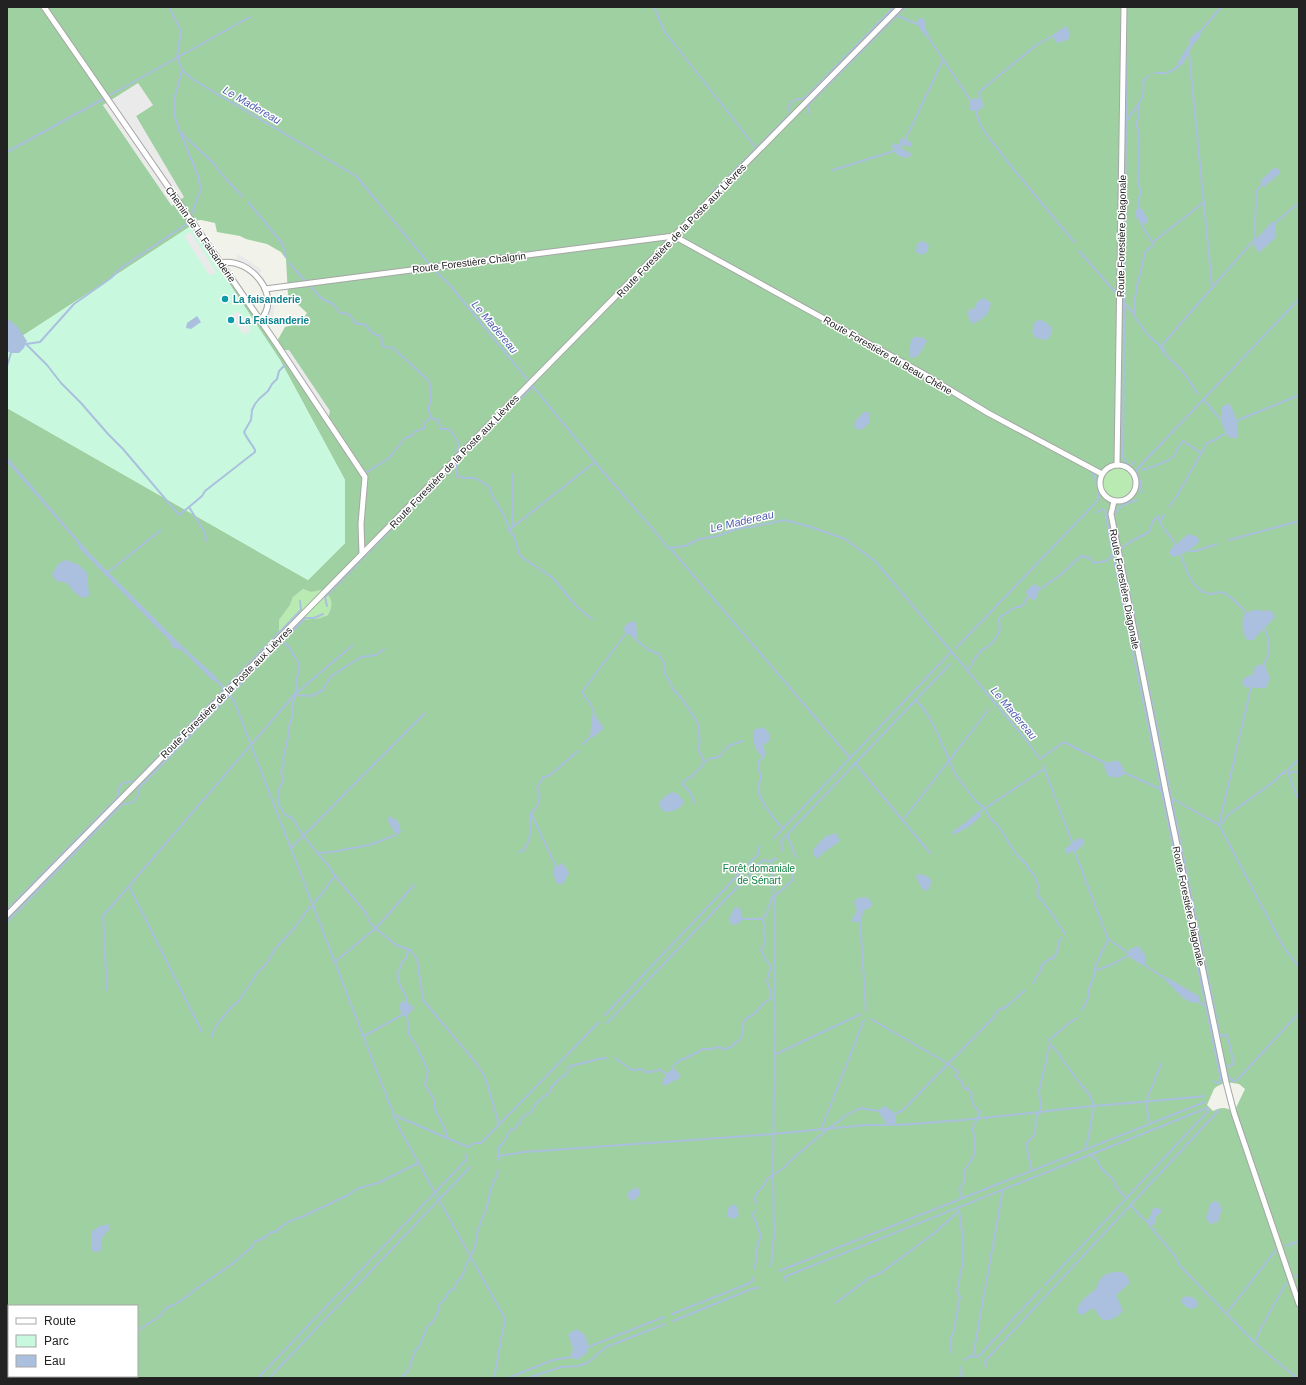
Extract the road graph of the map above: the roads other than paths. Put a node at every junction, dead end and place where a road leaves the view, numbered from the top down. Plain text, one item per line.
1 (44, 7) edge
2 (900, 7) edge
3 (1124, 7) edge
4 (674, 236) junction
5 (220, 263) junction
6 (265, 289) junction
7 (260, 320) junction
8 (1117, 465) junction
9 (1102, 474) junction
10 (1114, 501) junction
11 (362, 555) junction
12 (7, 915) edge
13 (1299, 1304) edge

1 - 5 street, Chemin de la Faisanderie
2 - 4 street, Route Forestière de la Poste aux Lièvres
3 - 8 street, Route Forestière Diagonale
4 - 6 street, Route Forestière Chalgrin
4 - 9 street, Route Forestière du Beau Chêne
4 - 11 street, Route Forestière de la Poste aux Lièvres
5 - 6 street
5 - 7 street, Chemin de la Faisanderie
6 - 7 street
7 - 11 street, Chemin de la Faisanderie
8 - 9 street
8 - 10 street
9 - 10 street
10 - 13 street, Route Forestière Diagonale
11 - 12 street, Route Forestière de la Poste aux Lièvres

